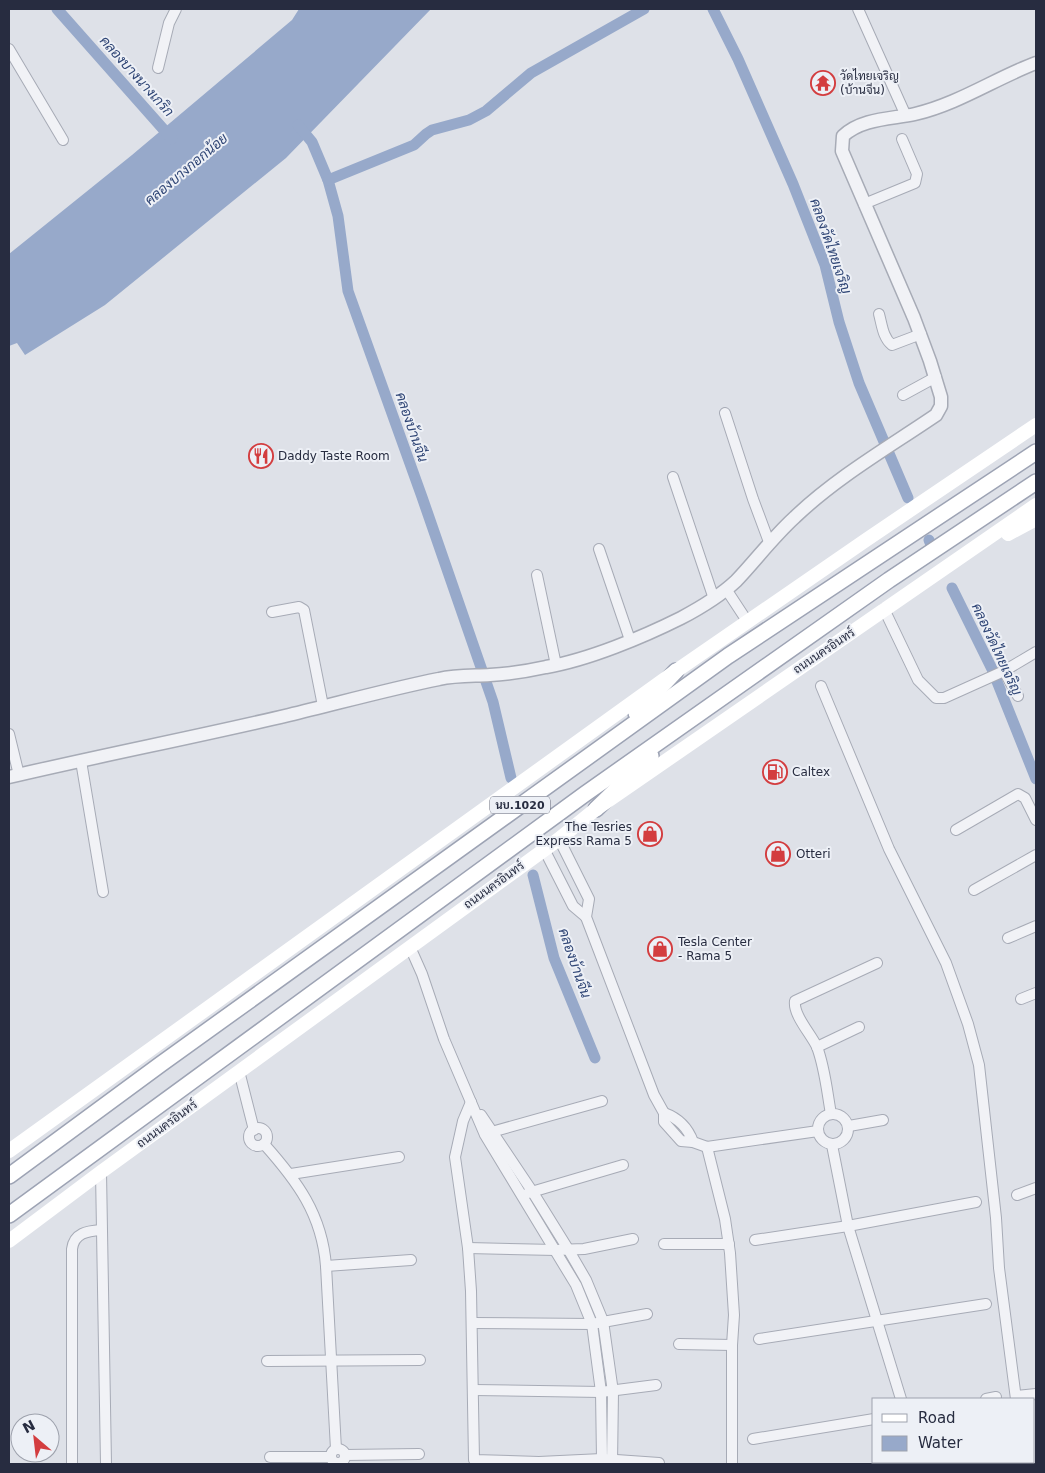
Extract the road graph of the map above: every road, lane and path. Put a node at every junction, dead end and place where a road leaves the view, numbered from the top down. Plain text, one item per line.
1 (176, 9) edge
2 (858, 9) edge
3 (9, 49) edge
4 (1036, 63) edge
5 (158, 68) dead end
6 (906, 116) junction
7 (902, 139) dead end
8 (64, 140) dead end
9 (864, 204) junction
10 (879, 314) dead end
11 (920, 334) junction
12 (936, 377) junction
13 (903, 394) dead end
14 (725, 413) dead end
15 (1036, 425) edge
16 (1036, 452) edge
17 (673, 476) dead end
18 (1036, 482) edge
19 (1036, 505) edge
20 (1034, 523) edge
21 (769, 542) junction
22 (599, 550) dead end
23 (954, 563) junction
24 (537, 575) dead end
25 (726, 589) junction
26 (714, 599) junction
27 (884, 610) junction
28 (272, 612) dead end
29 (747, 621) junction
30 (630, 640) junction
31 (1036, 652) edge
32 (556, 665) junction
33 (676, 670) junction
34 (1002, 672) junction
35 (821, 686) dead end
36 (1018, 696) dead end
37 (323, 706) junction
38 (689, 721) junction
39 (9, 734) edge
40 (612, 738) junction
41 (81, 760) junction
42 (14, 776) edge
43 (596, 809) junction
44 (1036, 820) edge
45 (956, 830) dead end
46 (559, 838) junction
47 (544, 849) junction
48 (1036, 855) edge
49 (974, 890) dead end
50 (103, 892) dead end
51 (586, 917) junction
52 (1036, 926) edge
53 (1008, 938) dead end
54 (410, 947) junction
55 (877, 963) dead end
56 (1036, 993) edge
57 (1021, 998) dead end
58 (859, 1027) dead end
59 (816, 1047) junction
60 (239, 1071) junction
61 (602, 1101) dead end
62 (471, 1102) junction
63 (831, 1114) junction
64 (883, 1120) dead end
65 (849, 1126) junction
66 (818, 1131) junction
67 (489, 1133) junction
68 (832, 1144) junction
69 (707, 1147) junction
70 (9, 1151) edge
71 (399, 1157) dead end
72 (623, 1165) dead end
73 (101, 1172) junction
74 (11, 1174) edge
75 (291, 1174) junction
76 (1036, 1188) edge
77 (532, 1191) junction
78 (1017, 1195) dead end
79 (522, 1197) junction
80 (976, 1202) dead end
81 (9, 1215) edge
82 (848, 1226) junction
83 (101, 1230) junction
84 (632, 1239) dead end
85 (755, 1240) dead end
86 (9, 1241) edge
87 (664, 1244) dead end
88 (729, 1244) junction
89 (468, 1248) junction
90 (568, 1249) junction
91 (556, 1250) junction
92 (411, 1260) dead end
93 (326, 1266) junction
94 (986, 1304) dead end
95 (647, 1314) dead end
96 (876, 1320) junction
97 (603, 1321) junction
98 (473, 1323) junction
99 (592, 1324) junction
100 (760, 1339) dead end
101 (679, 1344) dead end
102 (732, 1345) junction
103 (420, 1360) dead end
104 (267, 1361) dead end
105 (330, 1361) junction
106 (656, 1385) dead end
107 (474, 1390) junction
108 (601, 1392) junction
109 (613, 1392) junction
110 (1036, 1394) edge
111 (901, 1398) edge
112 (1016, 1398) edge
113 (872, 1419) edge
114 (753, 1439) dead end
115 (419, 1454) dead end
116 (270, 1457) dead end
117 (335, 1458) edge
118 (607, 1462) edge
119 (659, 1463) dead end
120 (72, 1464) edge
121 (106, 1464) edge
122 (732, 1464) edge

1 - 5 street
2 - 6 street
3 - 8 street
4 - 6 street
6 - 9 street
7 - 9 street
9 - 11 street
10 - 11 street
11 - 12 street
12 - 13 street
12 - 21 street
14 - 21 street
15 - 29 main road, นบ.1020
16 - 40 main road, นบ.1020
17 - 26 street
18 - 38 main road, ถนนนครอินทร์ / นบ.1020
19 - 23 main road, ถนนนครอินทร์
20 - 23 main road
21 - 25 street
22 - 30 street
23 - 27 main road, ถนนนครอินทร์
24 - 32 street
25 - 26 street
25 - 29 street
26 - 30 street
27 - 34 street
27 - 43 main road, ถนนนครอินทร์
28 - 37 street
29 - 33 main road, นบ.1020
30 - 32 street
31 - 34 street
32 - 37 street
33 - 40 main road
33 - 70 main road, นบ.1020
34 - 36 street
35 - 112 street
37 - 41 street
38 - 43 main road
38 - 81 main road, ถนนนครอินทร์ / นบ.1020
39 - 42 street
40 - 74 main road, นบ.1020
41 - 42 street
41 - 50 street
43 - 46 main road, ถนนนครอินทร์
44 - 45 street
46 - 47 main road, ถนนนครอินทร์
46 - 51 street
47 - 51 street
47 - 54 main road, ถนนนครอินทร์
48 - 49 street
51 - 69 street
52 - 53 street
54 - 60 main road, ถนนนครอินทร์
54 - 62 street
55 - 59 street
56 - 57 street
58 - 59 street
59 - 63 street
60 - 73 main road, ถนนนครอินทร์
60 - 75 street
61 - 67 street
62 - 67 street
62 - 89 street
63 - 65 street
63 - 66 street
64 - 65 street
65 - 68 street
66 - 68 street
66 - 69 street
67 - 77 street
67 - 79 street
68 - 82 street
69 - 88 street
71 - 75 street
72 - 77 street
73 - 83 street
73 - 86 main road, ถนนนครอินทร์
75 - 93 street
76 - 78 street
77 - 79 street
77 - 90 street
79 - 91 street
80 - 82 street
82 - 85 street
82 - 96 street
83 - 120 street
83 - 121 street
84 - 90 street
87 - 88 street
88 - 102 street
89 - 91 street
89 - 98 street
90 - 91 street
90 - 97 street
91 - 99 street
92 - 93 street
93 - 105 street
94 - 96 street
95 - 97 street
96 - 100 street
96 - 111 street
97 - 99 street
97 - 109 street
98 - 99 street
98 - 107 street
99 - 108 street
101 - 102 street
102 - 122 street
103 - 105 street
104 - 105 street
105 - 117 street
106 - 109 street
107 - 108 street
107 - 118 street
108 - 109 street
108 - 118 street
109 - 118 street
110 - 112 street
113 - 114 street
115 - 117 street
116 - 117 street
118 - 119 street

